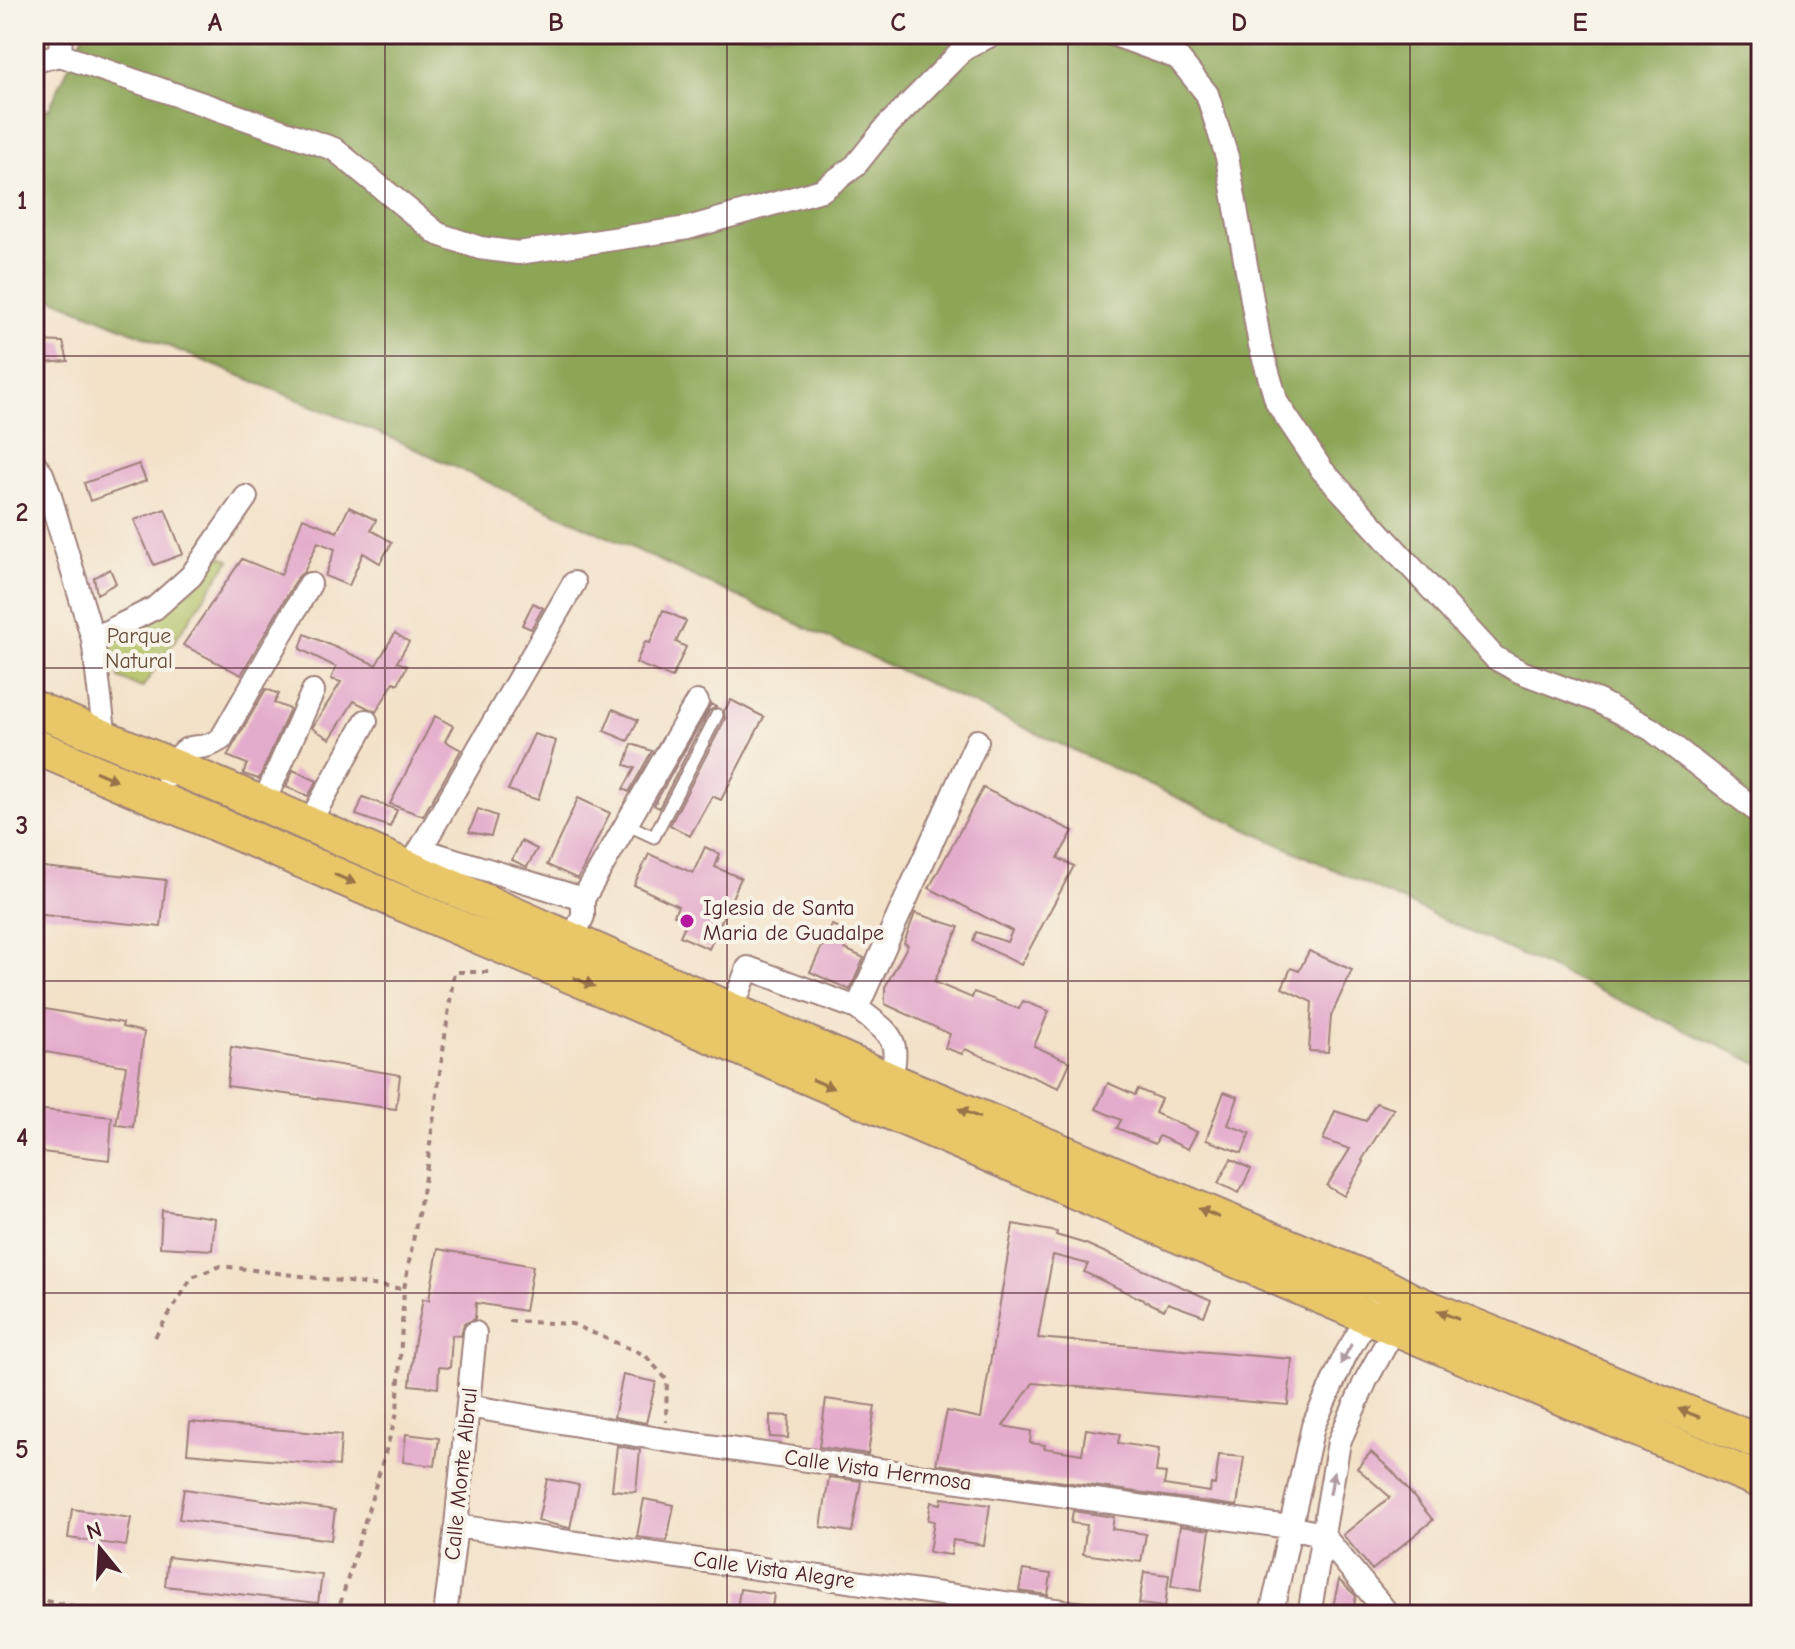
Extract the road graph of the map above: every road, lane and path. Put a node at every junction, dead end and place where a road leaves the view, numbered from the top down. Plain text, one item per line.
1 (993, 34) edge
2 (1112, 34) edge
3 (60, 44) edge
4 (34, 61) edge
5 (34, 463) edge
6 (246, 497) dead end
7 (574, 583) dead end
8 (310, 584) dead end
9 (93, 639) junction
10 (313, 691) dead end
11 (697, 702) dead end
12 (34, 708) edge
13 (717, 715) dead end
14 (366, 721) dead end
15 (105, 739) junction
16 (977, 741) dead end
17 (34, 746) edge
18 (172, 767) junction
19 (156, 798) junction
20 (263, 804) junction
21 (1761, 814) edge
22 (626, 824) junction
23 (308, 825) junction
24 (415, 859) junction
25 (583, 899) junction
26 (572, 940) junction
27 (502, 972) dead end
28 (857, 1008) junction
29 (726, 1025) junction
30 (890, 1080) junction
31 (404, 1289) junction
32 (1390, 1307) junction
33 (509, 1321) dead end
34 (475, 1333) dead end
35 (155, 1337) dead end
36 (468, 1406) junction
37 (665, 1440) junction
38 (1761, 1443) edge
39 (1761, 1481) edge
40 (456, 1526) junction
41 (1289, 1527) junction
42 (1322, 1534) junction
43 (34, 1599) edge
44 (338, 1606) junction
45 (337, 1615) edge
46 (445, 1615) edge
47 (1091, 1615) edge
48 (1271, 1615) edge
49 (1309, 1615) edge
50 (1389, 1615) edge

1 - 3 street
2 - 21 street
3 - 4 street
5 - 9 street
6 - 9 street
7 - 24 street
8 - 18 street
9 - 15 street
10 - 20 street
11 - 22 street
12 - 15 main road
13 - 22 lane
14 - 23 street
15 - 18 main road
16 - 28 street
17 -> 19 main road
18 - 19 street
18 - 20 main road
19 -> 29 main road
20 - 23 main road
22 - 25 street
23 - 24 main road
24 - 25 street
24 - 26 main road
25 - 26 street
26 - 29 main road
27 - 31 path
28 - 29 street
28 - 30 street
29 - 30 main road
29 -> 32 main road
32 -> 30 main road
31 - 35 path
31 - 44 path
38 -> 32 main road
32 - 39 main road
32 -> 41 street
42 -> 32 street
33 - 37 path
34 - 36 street, Calle Monte Albrul
36 - 37 street, Calle Vista Hermosa
36 - 40 street, Calle Monte Albrul
37 - 41 street, Calle Vista Hermosa
40 - 46 street, Calle Monte Albrul
40 - 47 street, Calle Vista Alegre
41 - 42 street, Calle Vista Hermosa
41 - 48 street
42 - 49 street
42 - 50 street
43 - 44 path
44 - 45 path

